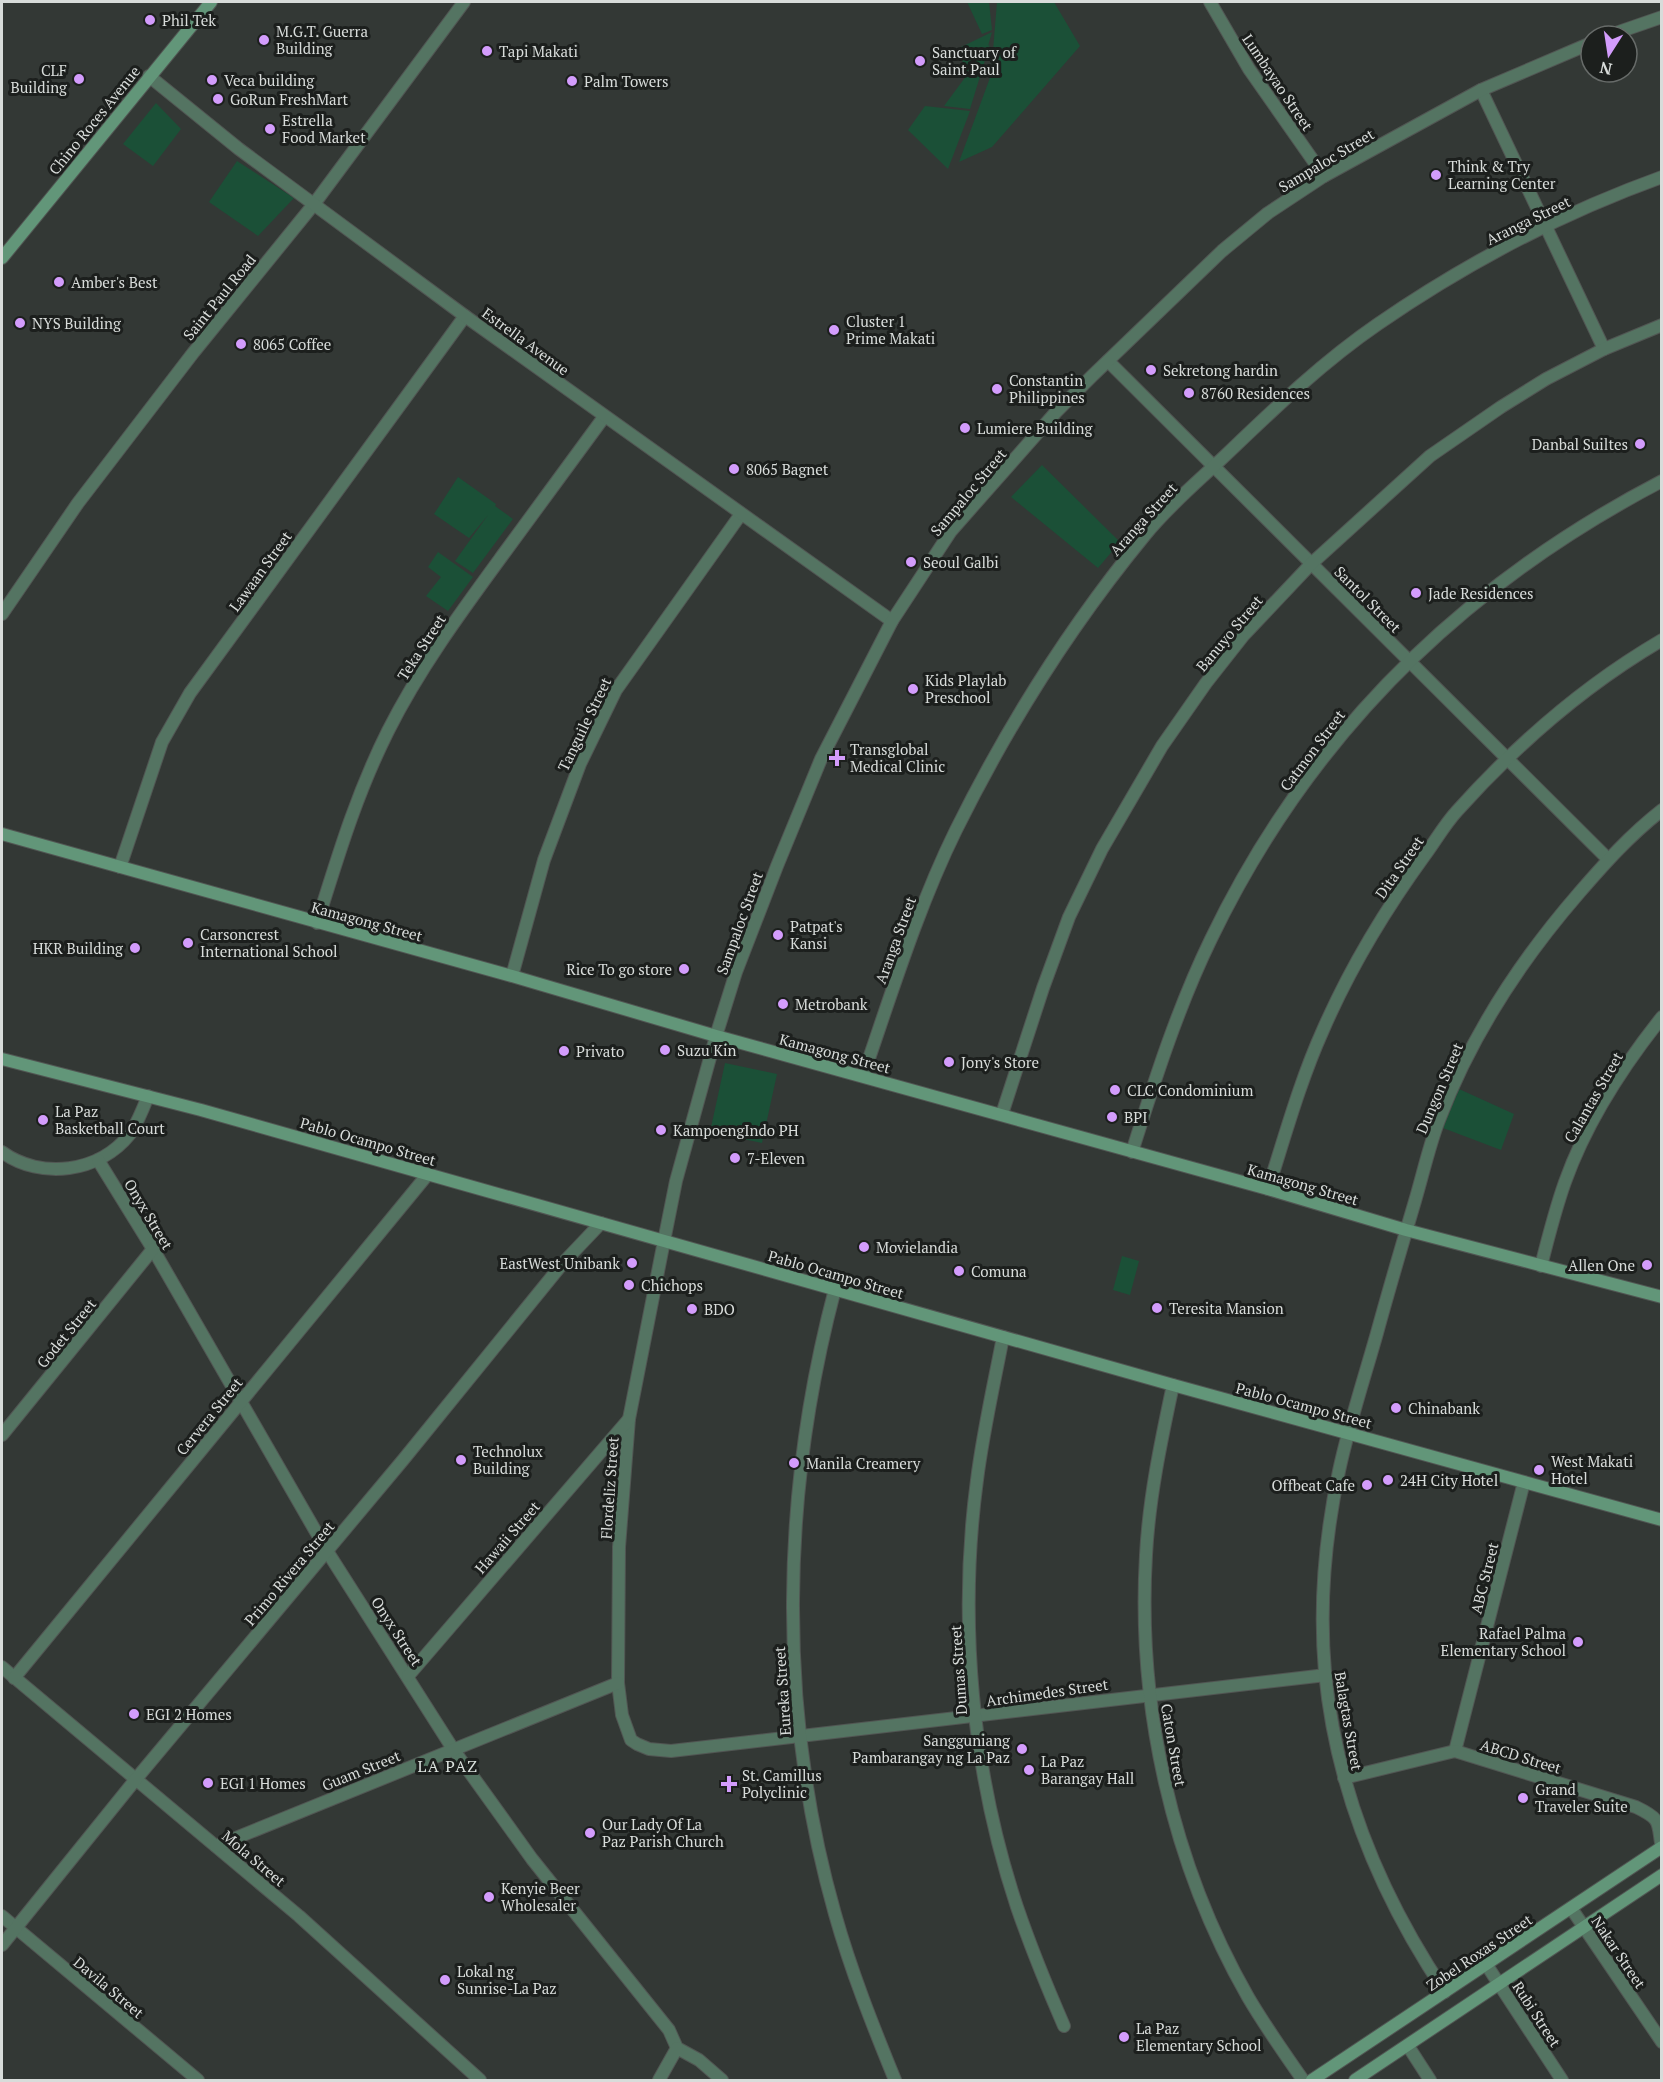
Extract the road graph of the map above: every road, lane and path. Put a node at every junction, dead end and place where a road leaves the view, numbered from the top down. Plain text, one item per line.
1 (211, 2) edge
2 (464, 2) edge
3 (1210, 2) edge
4 (1662, 17) edge
5 (1639, 25) edge
6 (1579, 48) edge
7 (149, 76) junction
8 (1481, 90) junction
9 (1324, 176) junction
10 (1662, 177) edge
11 (314, 204) junction
12 (1547, 226) junction
13 (2, 258) edge
14 (465, 315) junction
15 (1662, 325) edge
16 (1604, 349) junction
17 (1108, 361) junction
18 (604, 417) junction
19 (1214, 466) junction
20 (1662, 481) edge
21 (741, 514) junction
22 (1311, 564) junction
23 (2, 614) edge
24 (892, 621) junction
25 (1662, 640) edge
26 (1408, 660) junction
27 (1507, 759) junction
28 (1662, 810) edge
29 (2, 834) edge
30 (1608, 859) junction
31 (120, 867) junction
32 (317, 923) junction
33 (512, 976) junction
34 (1662, 1017) edge
35 (716, 1036) junction
36 (2, 1059) edge
37 (862, 1076) junction
38 (148, 1096) junction
39 (1002, 1114) junction
40 (2, 1152) edge
41 (1132, 1152) junction
42 (98, 1160) junction
43 (428, 1174) junction
44 (1269, 1189) junction
45 (601, 1223) junction
46 (1406, 1230) junction
47 (664, 1241) junction
48 (153, 1249) junction
49 (1541, 1266) junction
50 (835, 1289) junction
51 (1662, 1297) edge
52 (1003, 1337) junction
53 (1173, 1385) junction
54 (240, 1402) junction
55 (628, 1419) junction
56 (1349, 1433) junction
57 (2, 1435) edge
58 (1524, 1482) junction
59 (1662, 1520) edge
60 (327, 1551) junction
61 (2, 1667) edge
62 (1326, 1675) junction
63 (408, 1676) junction
64 (14, 1678) junction
65 (618, 1683) junction
66 (1150, 1694) junction
67 (976, 1717) junction
68 (800, 1735) junction
69 (631, 1740) joint
70 (453, 1749) junction
71 (1455, 1751) junction
72 (1344, 1778) junction
73 (136, 1779) junction
74 (216, 1846) junction
75 (1661, 1848) edge
76 (1662, 1875) edge
77 (1571, 1908) junction
78 (2, 1916) edge
79 (1584, 1927) junction
80 (16, 1928) junction
81 (2, 1945) edge
82 (1486, 1964) junction
83 (1499, 1984) junction
84 (1445, 1992) junction
85 (1064, 2026) dead end
86 (1662, 2042) edge
87 (1408, 2046) junction
88 (677, 2048) junction
89 (198, 2080) edge
90 (480, 2080) edge
91 (659, 2080) edge
92 (722, 2080) edge
93 (895, 2080) edge
94 (1303, 2080) edge
95 (1312, 2080) edge
96 (1355, 2080) edge
97 (1430, 2080) edge
98 (1562, 2080) edge

1 - 7 main road, Chino Roces Avenue
2 - 11 street, Saint Paul Road
3 - 9 street, Lumbayao Street
4 - 5 street
6 - 8 street, Sampaloc Street
7 - 11 street, Estrella Avenue
7 - 13 main road, Chino Roces Avenue
8 - 9 street, Sampaloc Street
8 - 12 street
9 - 17 street, Sampaloc Street
10 - 12 street, Aranga Street
11 - 14 street, Estrella Avenue
11 - 23 street, Saint Paul Road
12 - 16 street
12 - 19 street, Aranga Street
14 - 18 street, Estrella Avenue
14 - 31 street, Lawaan Street
15 - 16 street, Banuyo Street
16 - 22 street, Banuyo Street
17 - 19 street, Santol Street
17 - 24 street, Sampaloc Street
18 - 21 street, Estrella Avenue
18 - 32 street, Teka Street
19 - 22 street, Santol Street
19 - 37 street, Aranga Street
20 - 26 street, Catmon Street
21 - 24 street, Estrella Avenue
21 - 33 street, Tanguile Street
22 - 26 street, Santol Street
22 - 39 street, Banuyo Street
24 - 35 street, Sampaloc Street
25 - 27 street, Dita Street
26 - 27 street, Santol Street
26 - 41 street, Catmon Street
27 - 30 street, Santol Street
27 - 44 street, Dita Street
28 - 30 street, Dungon Street
29 - 31 main road, Kamagong Street
30 - 46 street, Dungon Street
31 - 32 main road, Kamagong Street
32 - 33 main road, Kamagong Street
33 - 35 main road, Kamagong Street
34 - 49 street, Calantas Street
35 - 37 main road, Kamagong Street
35 - 47 street, Sampaloc Street
36 - 38 main road, Pablo Ocampo Street
37 - 39 main road, Kamagong Street
38 - 42 street
38 - 43 main road, Pablo Ocampo Street
39 - 41 main road, Kamagong Street
40 - 42 street
41 - 44 main road, Kamagong Street
42 - 48 street, Onyx Street
43 - 45 main road, Pablo Ocampo Street
43 - 54 street, Cervera Street
44 - 46 main road, Kamagong Street
45 - 47 main road, Pablo Ocampo Street
45 - 60 street, Primo Rivera Street
46 - 49 main road, Kamagong Street
46 - 56 street, Dungon Street
47 - 50 main road, Pablo Ocampo Street
47 - 55 street, Flordeliz Street
48 - 54 street, Onyx Street
48 - 57 street, Godet Street
49 - 51 main road, Kamagong Street
50 - 52 main road, Pablo Ocampo Street
50 - 68 street, Eureka Street
52 - 53 main road, Pablo Ocampo Street
52 - 67 street, Dumas Street
53 - 56 main road, Pablo Ocampo Street
53 - 66 street, Caton Street
54 - 60 street, Onyx Street
54 - 64 street, Cervera Street
55 - 63 street, Hawaii Street
55 - 65 street, Flordeliz Street
56 - 58 main road, Pablo Ocampo Street
56 - 62 street, Balagtas Street
58 - 59 main road, Pablo Ocampo Street
58 - 71 street, ABC Street
60 - 63 street, Onyx Street
60 - 73 street, Primo Rivera Street
61 - 64 street, Mola Street
62 - 66 street, Archimedes Street
62 - 72 street, Balagtas Street
63 - 70 street, Onyx Street
64 - 73 street, Mola Street
65 - 69 street, Flordeliz Street
65 - 70 street, Guam Street
66 - 67 street, Archimedes Street
66 - 94 street, Caton Street
67 - 68 street, Archimedes Street
67 - 85 street, Dumas Street
68 - 69 street, Archimedes Street
68 - 93 street, Eureka Street
70 - 74 street, Guam Street
70 - 88 street, Onyx Street
71 - 72 street
71 - 75 street, ABCD Street
72 - 84 street, Balagtas Street
73 - 74 street, Mola Street
73 - 80 street, Primo Rivera Street
74 - 90 street, Mola Street
75 - 77 main road, Zobel Roxas Street
76 - 79 main road
77 - 79 street, Nakar Street
77 - 82 main road, Zobel Roxas Street
78 - 80 street, Davila Street
79 - 83 main road
79 - 86 street, Nakar Street
80 - 81 street, Primo Rivera Street
80 - 89 street, Davila Street
82 - 83 street, Rubi Street
82 - 84 main road, Zobel Roxas Street
83 - 87 main road
83 - 98 street, Rubi Street
84 - 95 main road, Zobel Roxas Street
87 - 96 main road
87 - 97 street
88 - 91 street
88 - 92 street

